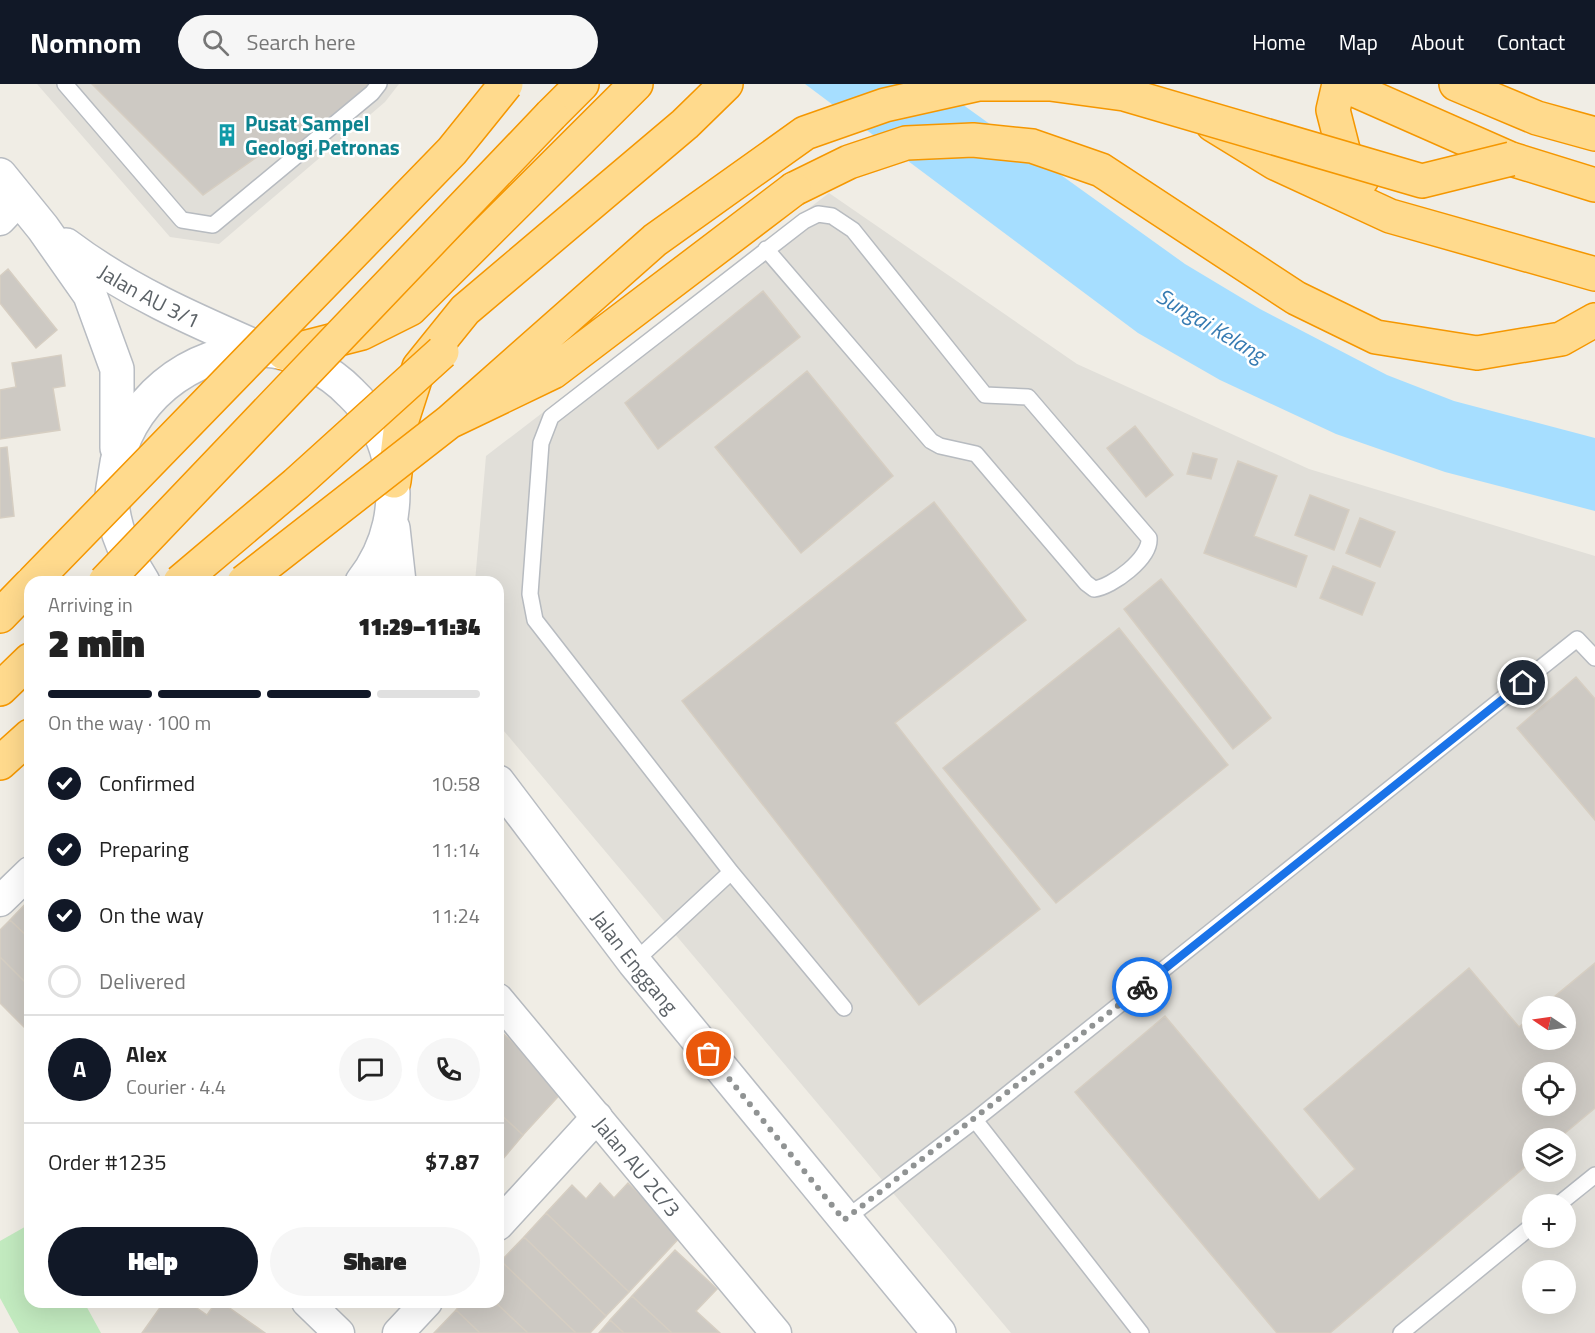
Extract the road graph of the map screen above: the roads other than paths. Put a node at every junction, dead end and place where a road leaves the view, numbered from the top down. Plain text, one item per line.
1 (65, 84) edge
2 (379, 84) edge
3 (506, 84) edge
4 (582, 84) edge
5 (636, 84) edge
6 (726, 84) edge
7 (750, 84) edge
8 (1148, 84) edge
9 (1340, 84) edge
10 (1456, 84) edge
11 (1595, 134) edge
12 (1511, 159) junction
13 (1595, 185) edge
14 (6, 199) edge
15 (1390, 216) junction
16 (43, 228) junction
17 (766, 249) junction
18 (1595, 274) edge
19 (1595, 320) edge
20 (273, 352) junction
21 (449, 422) junction
22 (117, 456) junction
23 (394, 481) junction
24 (392, 520) junction
25 (40, 576) edge
26 (111, 576) edge
27 (139, 576) edge
28 (187, 576) edge
29 (251, 576) edge
30 (367, 576) edge
31 (398, 576) edge
32 (24, 592) edge
33 (0, 616) edge
34 (1595, 658) edge
35 (24, 666) edge
36 (0, 689) edge
37 (24, 741) edge
38 (0, 763) edge
39 (504, 790) edge
40 (731, 872) junction
41 (24, 878) edge
42 (0, 901) edge
43 (634, 962) junction
44 (504, 1006) edge
45 (844, 1008) dead end
46 (597, 1117) junction
47 (975, 1120) junction
48 (1595, 1175) edge
49 (1571, 1194) edge
50 (504, 1218) edge
51 (844, 1220) junction
52 (1522, 1234) edge
53 (313, 1308) edge
54 (421, 1308) edge
55 (339, 1333) edge
56 (398, 1333) edge
57 (776, 1333) edge
58 (939, 1333) edge
59 (1142, 1333) edge
60 (1401, 1333) edge

1 - 2 lane
3 - 25 highway, bridge
4 - 26 highway, bridge
5 - 20 highway
6 - 23 highway
7 - 28 highway, bridge
8 - 15 highway
9 - 12 highway
9 - 15 highway
10 - 11 highway
12 - 13 highway
12 - 21 highway, bridge
14 - 16 main road, Jalan AU 3/1
15 - 18 highway
16 - 20 main road, Jalan AU 3/1
16 - 22 main road, Jalan AU 3/1
17 - 17 lane
17 - 40 lane
19 - 21 highway, bridge
20 - 22 main road
20 - 23 main road, Jalan AU 3/1
21 - 29 highway, bridge
22 - 27 main road
23 - 24 main road, Jalan AU 3/1
24 - 30 main road
24 - 31 main road
32 - 33 highway
34 - 47 lane
35 - 36 highway
37 - 38 highway
39 - 43 main road, Jalan Enggang
40 - 43 lane
40 - 45 lane
41 - 42 street
43 - 51 main road, Jalan Enggang
44 - 46 street, Jalan AU 2C/3
46 - 50 street
46 - 57 street, Jalan AU 2C/3
47 - 51 lane
47 - 59 lane
48 - 49 lane
51 - 58 main road, Jalan Enggang
52 - 60 lane
53 - 55 street
54 - 56 street

